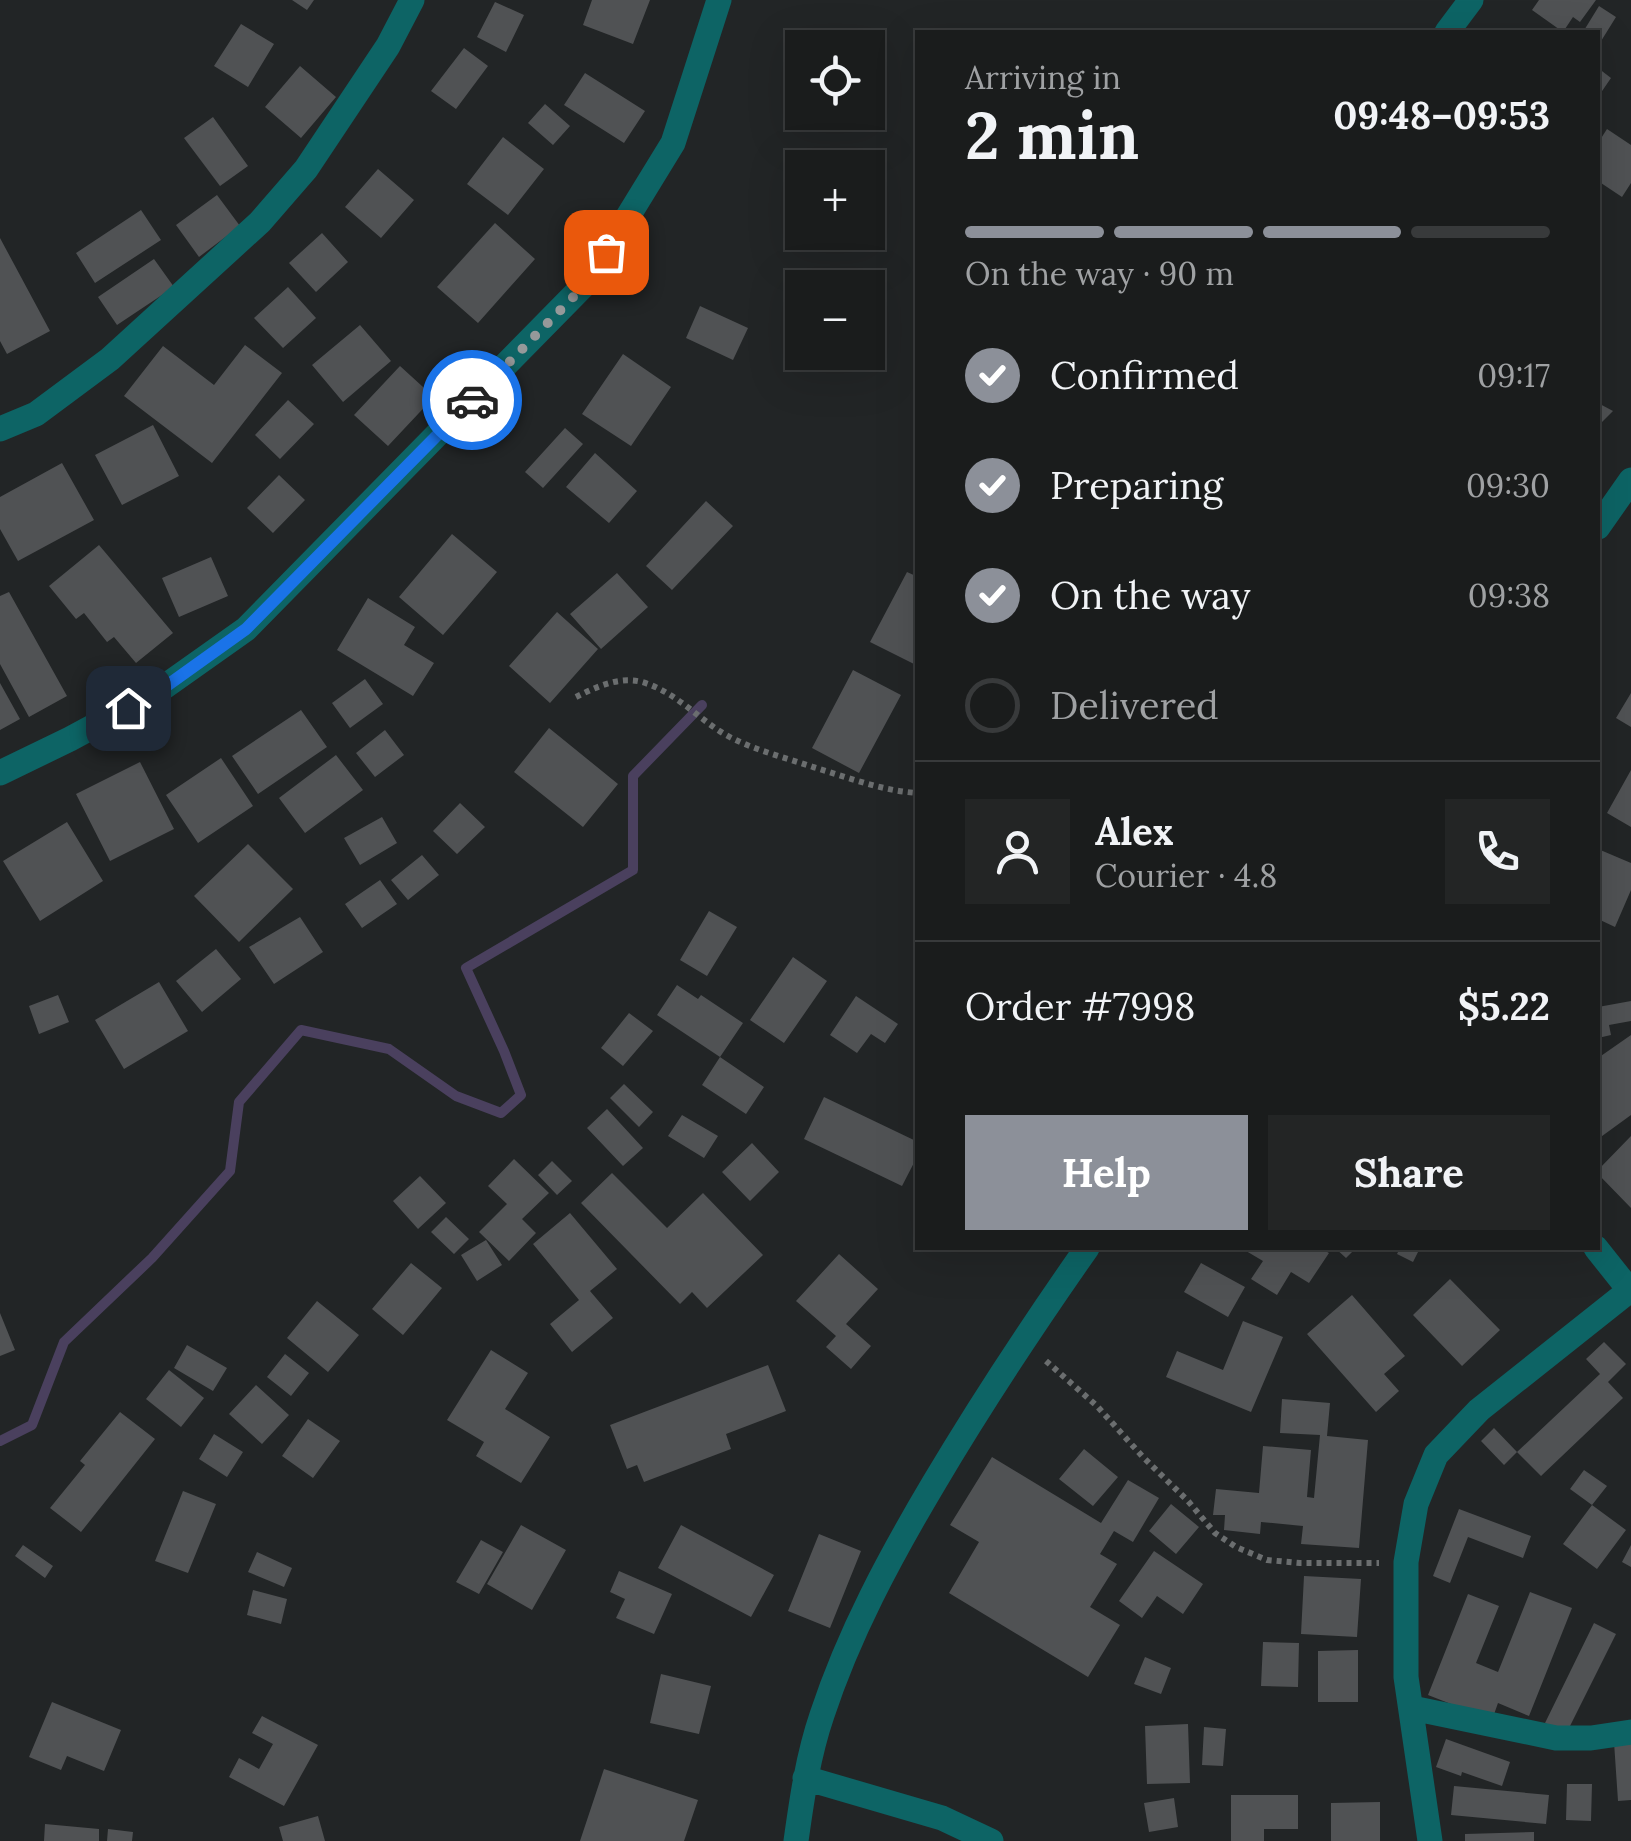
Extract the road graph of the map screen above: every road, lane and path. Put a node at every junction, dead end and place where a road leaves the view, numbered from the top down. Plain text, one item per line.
1 (412, 0) edge
2 (719, 0) edge
3 (1471, 0) edge
4 (1448, 30) edge
5 (0, 429) edge
6 (1631, 480) edge
7 (1600, 524) edge
8 (576, 697) dead end
9 (0, 774) edge
10 (915, 793) edge
11 (1085, 1250) edge
12 (1598, 1250) edge
13 (1631, 1291) edge
14 (1022, 1340) junction
15 (1406, 1562) junction
16 (1412, 1708) junction
17 (1631, 1732) edge
18 (805, 1778) junction
19 (796, 1841) edge
20 (991, 1841) edge
21 (1430, 1841) edge

1 - 5 street
2 - 9 street
3 - 4 street
6 - 7 street
8 - 10 path
11 - 14 street
12 - 13 street
13 - 15 street
14 - 15 path
14 - 18 street
15 - 16 street
16 - 17 street
16 - 21 street
18 - 19 street
18 - 20 street

